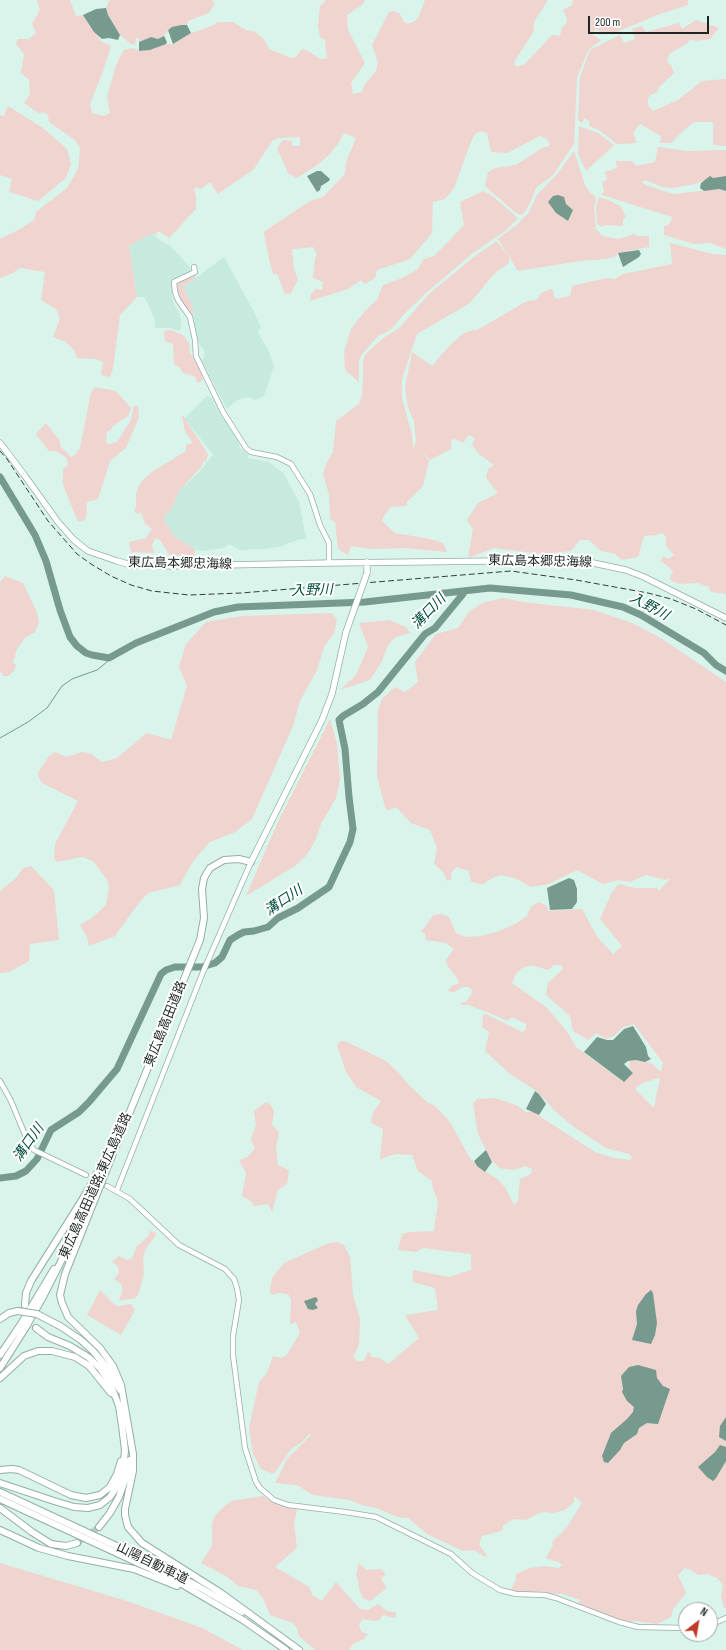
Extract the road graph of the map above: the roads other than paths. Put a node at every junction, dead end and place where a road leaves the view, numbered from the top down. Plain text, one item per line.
1 (194, 267) dead end
2 (0, 443) edge
3 (329, 562) junction
4 (366, 562) junction
5 (726, 618) edge
6 (251, 862) junction
7 (0, 1081) edge
8 (132, 1108) junction
9 (117, 1138) junction
10 (112, 1156) junction
11 (86, 1175) dead end
12 (107, 1186) dead end
13 (117, 1190) junction
14 (25, 1305) dead end
15 (30, 1315) junction
16 (0, 1319) edge
17 (36, 1328) dead end
18 (0, 1355) edge
19 (0, 1368) edge
20 (0, 1378) edge
21 (126, 1404) junction
22 (119, 1406) junction
23 (128, 1443) junction
24 (0, 1470) edge
25 (0, 1483) edge
26 (0, 1492) edge
27 (0, 1499) edge
28 (0, 1508) edge
29 (99, 1526) tunnel mouth
30 (0, 1530) edge
31 (77, 1543) tunnel mouth
32 (227, 1610) junction
33 (678, 1628) edge
34 (286, 1650) edge
35 (298, 1650) edge

1 - 3 street
2 - 3 main road, 東広島本郷忠海線
3 - 4 main road, 東広島本郷忠海線
4 - 5 main road, 東広島本郷忠海線
4 - 6 main road, bridge
6 - 8 highway, 東広島高田道路
6 - 13 street
7 - 11 street
8 - 9 highway, 東広島高田道路;東広島道路
8 - 10 highway, 東広島高田道路;東広島道路
9 - 14 highway
9 - 15 highway, 東広島高田道路;東広島道路
10 - 15 highway, 東広島高田道路;東広島道路
10 - 21 highway
12 - 13 street
13 - 33 street
15 - 18 highway
15 - 19 highway
16 - 21 highway, bridge
17 - 22 highway
20 - 22 highway
21 - 23 highway
22 - 23 highway
23 - 24 highway
23 - 25 highway
23 - 29 highway
23 - 35 highway
26 - 35 highway, 山陽自動車道
27 - 32 highway, 山陽自動車道
28 - 31 highway
30 - 32 highway
32 - 34 highway, 山陽自動車道

